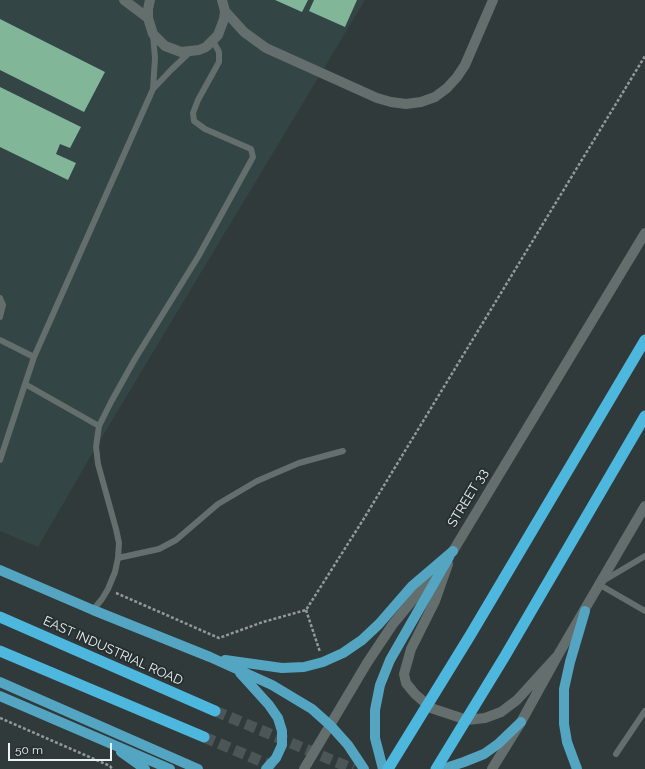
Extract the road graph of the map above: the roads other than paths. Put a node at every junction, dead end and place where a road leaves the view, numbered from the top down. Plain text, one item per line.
1 (124, 0) edge
2 (150, 0) edge
3 (222, 0) edge
4 (493, 0) edge
5 (225, 11) junction
6 (148, 18) junction
7 (153, 34) junction
8 (213, 41) junction
9 (190, 52) junction
10 (153, 89) junction
11 (645, 233) edge
12 (0, 298) edge
13 (0, 317) edge
14 (0, 340) edge
15 (645, 340) edge
16 (34, 357) junction
17 (25, 384) junction
18 (645, 416) edge
19 (99, 426) junction
20 (343, 451) dead end
21 (0, 460) edge
22 (645, 506) edge
23 (453, 550) junction
24 (645, 556) edge
25 (118, 558) junction
26 (0, 570) edge
27 (601, 583) junction
28 (93, 610) junction
29 (585, 611) junction
30 (645, 611) edge
31 (0, 617) edge
32 (0, 651) edge
33 (558, 655) junction
34 (210, 657) junction
35 (235, 668) junction
36 (0, 682) edge
37 (0, 696) edge
38 (215, 711) tunnel mouth
39 (645, 711) edge
40 (521, 722) junction
41 (331, 726) junction
42 (204, 737) tunnel mouth
43 (108, 743) junction
44 (616, 754) dead end
45 (145, 769) edge
46 (170, 769) edge
47 (198, 769) edge
48 (266, 769) edge
49 (304, 769) edge
50 (364, 769) edge
51 (383, 769) edge
52 (388, 769) edge
53 (436, 769) edge
54 (443, 769) edge
55 (492, 769) edge
56 (577, 769) edge

1 - 6 street
2 - 6 street
3 - 5 street
4 - 5 street
5 - 8 street
6 - 7 street
7 - 9 street
7 - 10 lane
8 - 9 street
8 - 19 lane
9 - 10 lane
10 - 16 lane
11 - 23 street, STREET 33
12 - 13 lane
14 - 16 lane
15 - 52 highway
16 - 17 lane
17 - 19 lane
17 - 21 lane
18 - 53 highway
19 - 25 lane
20 - 25 lane
22 - 27 street
23 - 33 street
23 - 34 main road
23 - 41 street, STREET 33
23 - 51 main road
24 - 27 lane
25 - 28 lane
26 - 28 main road
27 - 29 street
27 - 30 lane
28 - 34 main road
29 - 33 street
29 - 56 main road
31 - 38 highway, EAST INDUSTRIAL ROAD
32 - 42 highway
33 - 40 street
34 - 35 main road
35 - 41 main road
35 - 48 main road
36 - 47 main road
37 - 43 main road
39 - 44 lane
40 - 54 main road
40 - 55 street
41 - 49 street, STREET 33
41 - 50 main road
43 - 45 main road
43 - 46 main road

